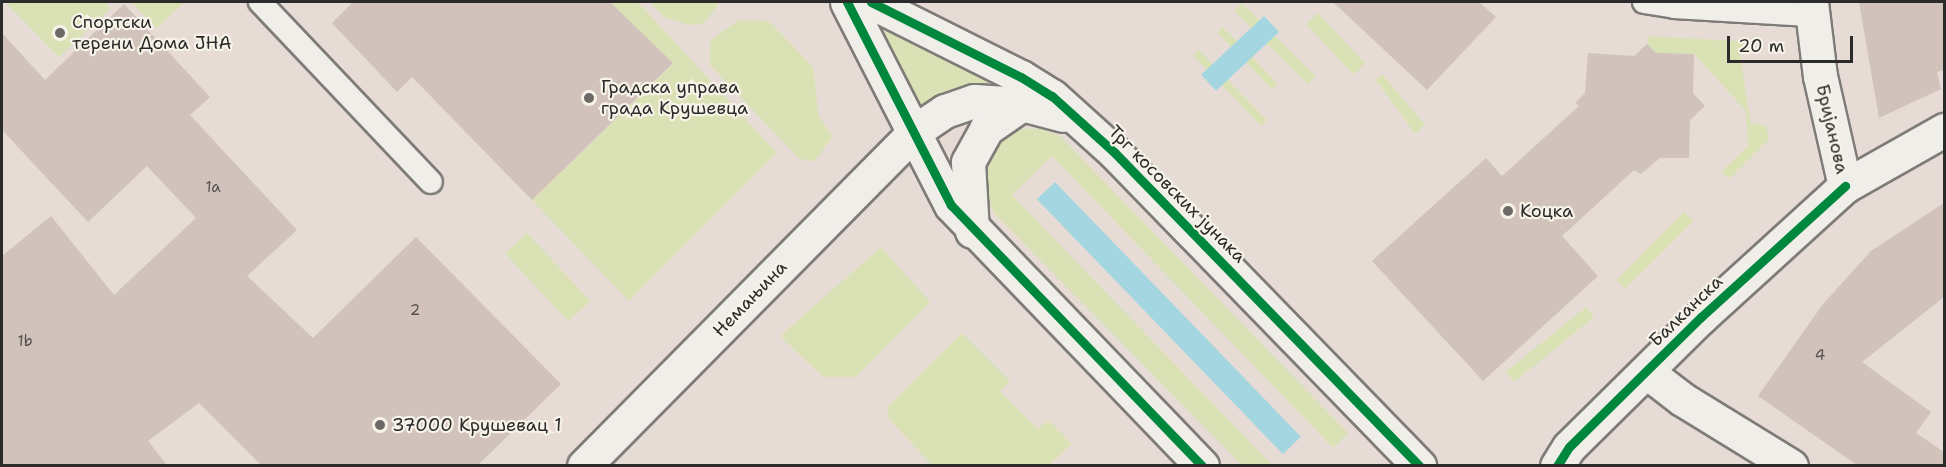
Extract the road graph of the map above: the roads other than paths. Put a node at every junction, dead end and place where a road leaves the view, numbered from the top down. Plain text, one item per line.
1 (260, 2) edge
2 (847, 2) edge
3 (871, 2) edge
4 (1644, 2) edge
5 (1810, 8) edge
6 (1022, 104) junction
7 (1083, 123) junction
8 (1944, 130) edge
9 (915, 131) junction
10 (431, 182) dead end
11 (1845, 186) junction
12 (972, 232) junction
13 (1647, 372) junction
14 (1563, 456) edge
15 (584, 465) edge
16 (1202, 465) edge
17 (1419, 465) edge
18 (1536, 465) edge
19 (1791, 465) edge

1 - 10 lane
2 - 9 main road
3 - 7 main road, Трг косовских јунака
4 - 5 lane
5 - 11 main road, Бријанова
6 - 7 main road, Немањина
6 - 9 main road, Немањина
6 - 12 main road
7 - 17 main road, Трг косовских јунака
8 - 11 main road, Балканска
9 - 12 main road
9 - 15 main road, Немањина
11 - 13 main road, Балканска
12 - 16 main road
13 - 14 main road, Балканска
13 - 19 main road
14 - 18 main road, Балканска

